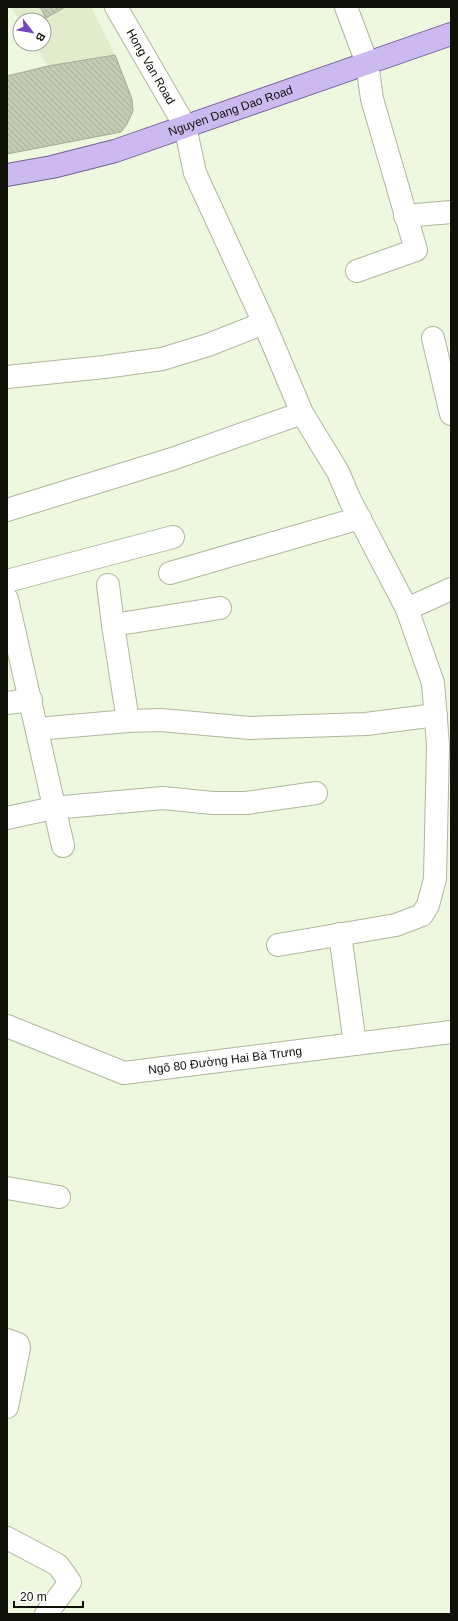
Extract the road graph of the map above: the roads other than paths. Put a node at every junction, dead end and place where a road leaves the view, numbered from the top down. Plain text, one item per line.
1 (116, 7) edge
2 (346, 7) edge
3 (451, 34) edge
4 (367, 63) junction
5 (185, 126) junction
6 (7, 175) edge
7 (451, 212) edge
8 (405, 216) junction
9 (357, 271) dead end
10 (264, 322) junction
11 (433, 338) dead end
12 (7, 377) edge
13 (302, 413) junction
14 (451, 414) edge
15 (7, 510) edge
16 (360, 518) junction
17 (173, 537) dead end
18 (170, 573) dead end
19 (7, 581) edge
20 (108, 585) dead end
21 (451, 588) edge
22 (7, 599) edge
23 (220, 608) dead end
24 (407, 609) junction
25 (113, 625) junction
26 (31, 700) junction
27 (7, 703) edge
28 (436, 715) junction
29 (128, 721) junction
30 (37, 729) junction
31 (316, 793) dead end
32 (53, 808) junction
33 (7, 818) edge
34 (63, 846) dead end
35 (340, 934) junction
36 (278, 944) dead end
37 (8, 1021) edge
38 (451, 1032) edge
39 (355, 1044) junction
40 (7, 1188) edge
41 (59, 1196) dead end
42 (7, 1339) edge
43 (7, 1407) edge
44 (7, 1538) edge
45 (46, 1614) edge

1 - 5 street, Hong Van Road
2 - 4 street
3 - 4 main road, Nguyen Dang Dao Road
4 - 5 main road, Nguyen Dang Dao Road
4 - 8 street
5 - 6 main road, Nguyen Dang Dao Road
5 - 10 street, Hong Van Road
7 - 8 street
8 - 9 street
10 - 12 street
10 - 13 street, Hong Van Road
11 - 14 street
13 - 15 street
13 - 16 street, Hong Van Road
16 - 18 street
16 - 24 street, Hong Van Road
17 - 19 street
20 - 25 street
21 - 24 street
22 - 26 street
23 - 25 street
24 - 28 street, Hong Van Road
25 - 29 street
26 - 27 street
26 - 30 street
28 - 29 street
28 - 35 street, Hong Van Road
29 - 30 street
30 - 32 street
31 - 32 street
32 - 33 street
32 - 34 street
35 - 36 street, Hong Van Road
35 - 39 street
37 - 39 street, Ngõ 80 Đường Hai Bà Trưng
38 - 39 street, Ngõ 80 Đường Hai Bà Trưng
40 - 41 street
42 - 43 street
44 - 45 street

